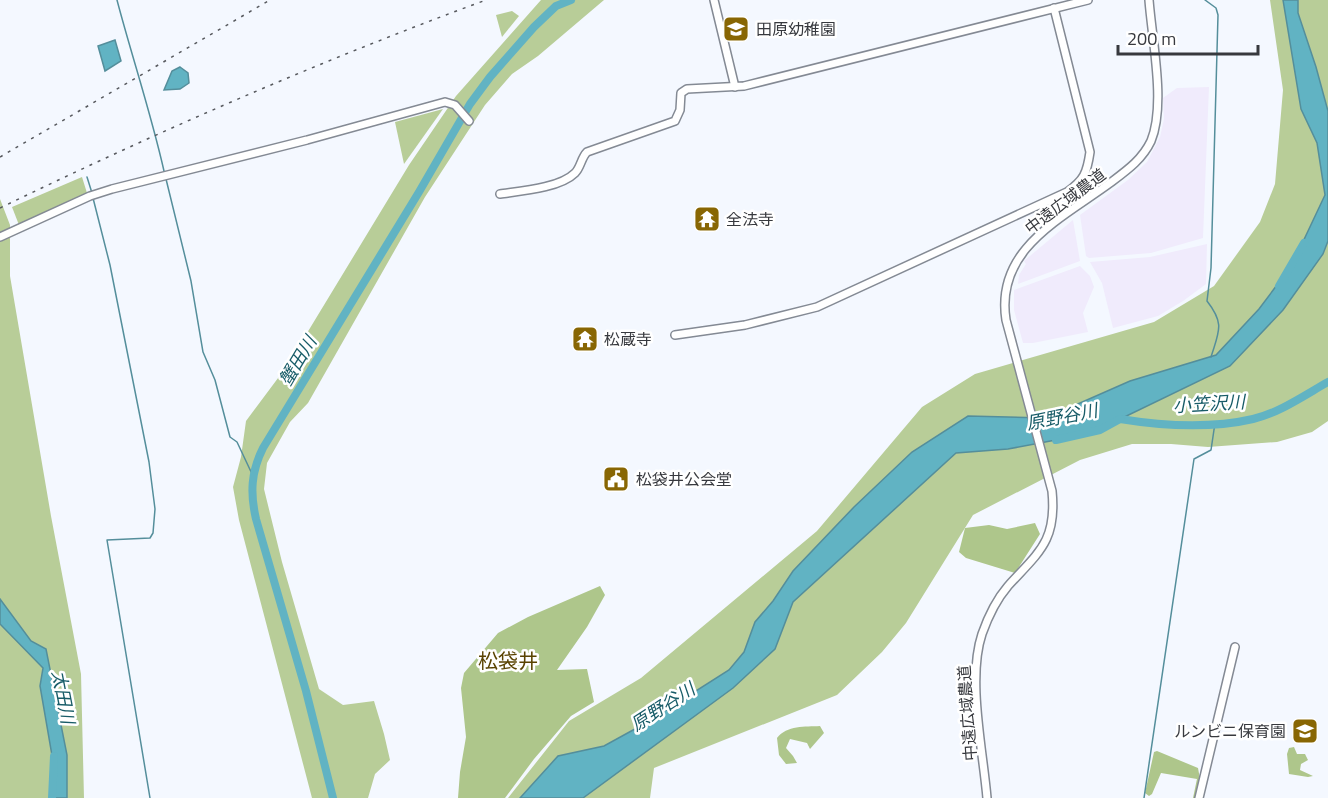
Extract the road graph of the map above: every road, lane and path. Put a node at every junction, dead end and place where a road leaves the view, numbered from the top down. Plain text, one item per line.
1 (714, 0) edge
2 (1088, 0) edge
3 (1149, 0) edge
4 (1054, 8) junction
5 (735, 87) junction
6 (469, 121) dead end
7 (500, 194) dead end
8 (0, 237) edge
9 (675, 335) dead end
10 (1235, 647) dead end
11 (987, 798) edge
12 (1199, 798) edge

1 - 5 street
2 - 4 street
3 - 11 street, 中遠広域農道
4 - 5 street
4 - 9 street
5 - 7 street
6 - 8 street
10 - 12 street

